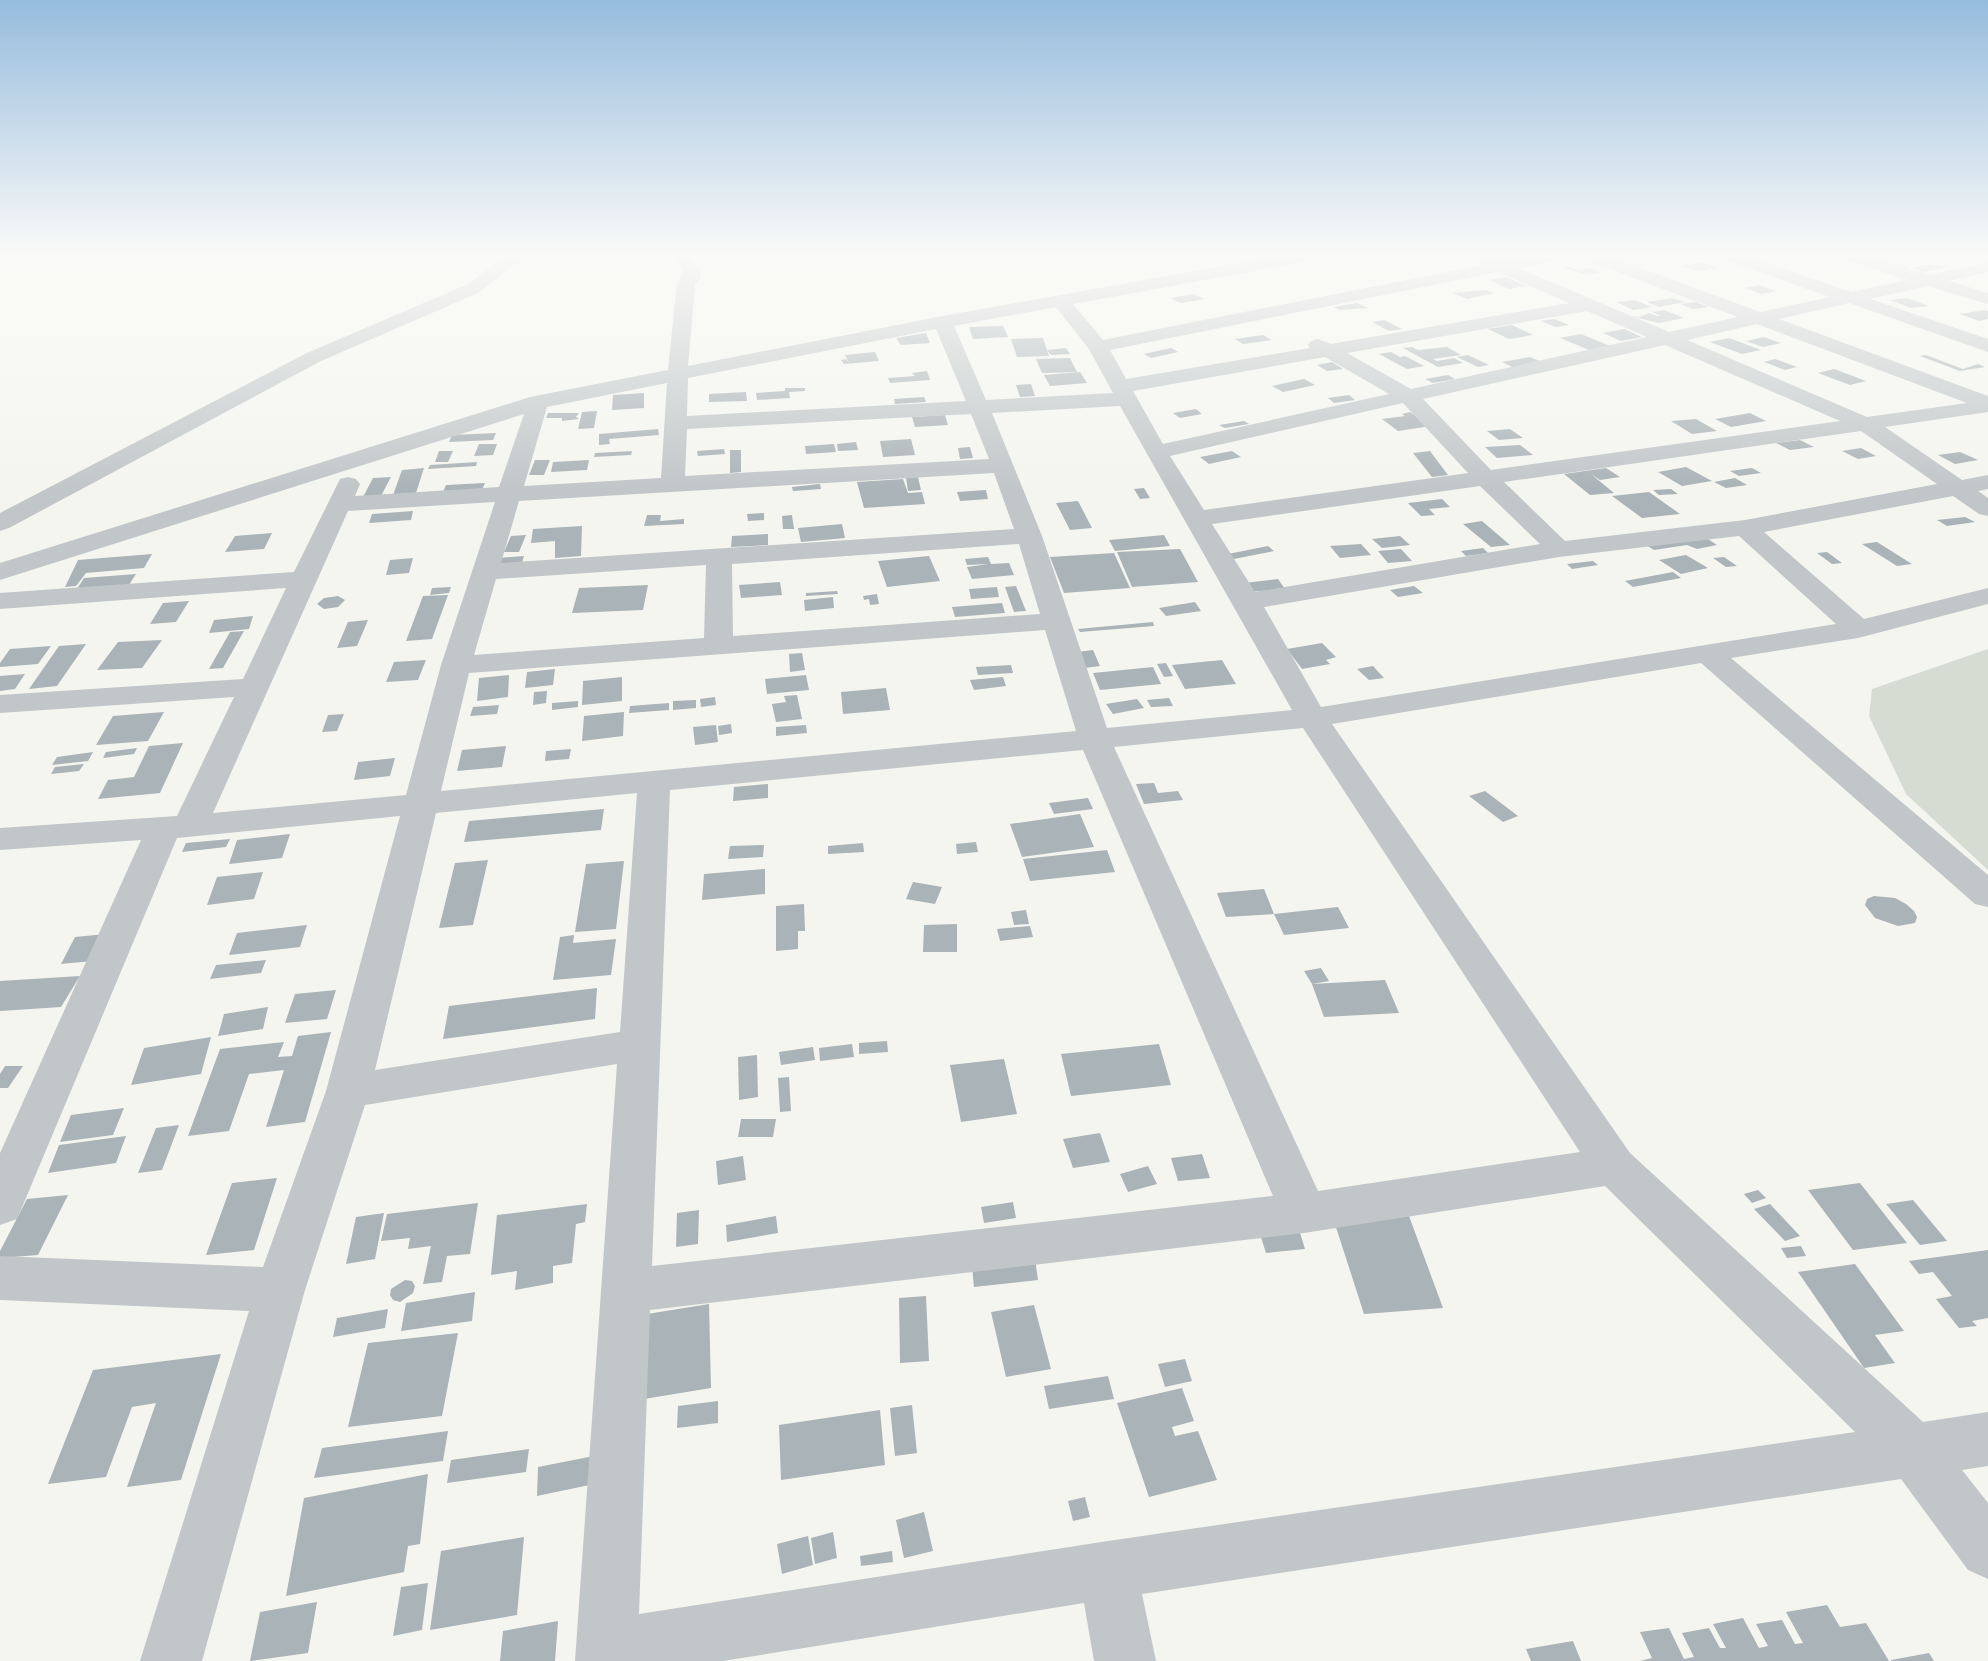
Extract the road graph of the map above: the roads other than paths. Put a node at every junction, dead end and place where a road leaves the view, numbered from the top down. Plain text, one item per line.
1 (365, 335) edge
2 (681, 335) edge
3 (878, 335) edge
4 (948, 335) edge
5 (1088, 335) edge
6 (1160, 335) edge
7 (1300, 335) edge
8 (1420, 335) edge
9 (1659, 335) edge
10 (1683, 335) edge
11 (1802, 335) edge
12 (1955, 335) edge
13 (1667, 338) junction
14 (1988, 346) edge
15 (1098, 347) junction
16 (1326, 351) junction
17 (679, 373) junction
18 (1122, 393) junction
19 (1408, 396) junction
20 (538, 402) junction
21 (977, 405) junction
22 (1988, 405) edge
23 (676, 423) junction
24 (1866, 424) junction
25 (1156, 452) junction
26 (359, 458) junction
27 (1003, 465) junction
28 (1486, 478) junction
29 (1988, 482) edge
30 (673, 485) junction
31 (1955, 488) junction
32 (509, 495) junction
33 (339, 504) junction
34 (1988, 509) edge
35 (1196, 519) junction
36 (0, 523) edge
37 (1745, 528) junction
38 (1028, 536) junction
39 (1559, 549) junction
40 (719, 557) junction
41 (0, 572) edge
42 (487, 572) junction
43 (304, 579) junction
44 (1988, 596) edge
45 (0, 601) edge
46 (1247, 602) junction
47 (1056, 621) junction
48 (1858, 629) junction
49 (718, 646) junction
50 (1709, 655) junction
51 (456, 665) junction
52 (254, 687) junction
53 (0, 704) edge
54 (1312, 718) junction
55 (1094, 738) junction
56 (653, 783) junction
57 (420, 804) junction
58 (177, 827) junction
59 (6, 841) edge
60 (1988, 895) edge
61 (639, 1045) junction
62 (348, 1091) junction
63 (1614, 1166) junction
64 (0, 1205) edge
65 (1304, 1213) junction
66 (0, 1278) edge
67 (280, 1290) junction
68 (626, 1291) junction
69 (1988, 1440) edge
70 (1914, 1451) junction
71 (1988, 1550) edge
72 (1108, 1570) junction
73 (607, 1655) edge
74 (171, 1661) edge
75 (1125, 1661) edge

1 - 36 street
2 - 17 street
3 - 17 street
4 - 21 street
5 - 15 street
6 - 15 street
7 - 16 street
8 - 16 street
9 - 13 street
10 - 13 street
11 - 22 street
12 - 14 street
13 - 19 street
13 - 24 street
15 - 18 street
16 - 18 street
16 - 19 street
17 - 20 street
17 - 23 street
18 - 21 street
18 - 25 street
19 - 25 street
19 - 28 street
20 - 26 street
20 - 32 street
21 - 23 street
21 - 27 street
22 - 24 street
23 - 30 street
24 - 28 street
24 - 31 street
25 - 35 street
26 - 33 street
26 - 41 street
27 - 30 street
27 - 38 street
28 - 35 street
28 - 39 street
29 - 31 street
30 - 32 street
31 - 34 street
31 - 37 street
32 - 33 street
32 - 42 street
33 - 43 street
35 - 46 street
37 - 39 street
37 - 48 street
38 - 40 street
38 - 47 street
39 - 46 street
40 - 42 street
40 - 49 street
42 - 51 street
43 - 45 street
43 - 52 street
44 - 48 street
46 - 54 street
47 - 49 street
47 - 55 street
48 - 50 street
49 - 51 street
50 - 54 street
50 - 60 street
51 - 57 street
52 - 53 street
52 - 58 street
54 - 55 street
54 - 63 street
55 - 56 street
55 - 65 street
56 - 57 street
56 - 61 street
57 - 58 street
57 - 62 street
58 - 59 street
58 - 64 street
61 - 62 street
61 - 68 street
62 - 67 street
63 - 65 street
63 - 70 street
65 - 68 street
66 - 67 street
67 - 74 street
68 - 73 street
69 - 70 street
70 - 71 street
70 - 72 street
72 - 73 street
72 - 75 street

